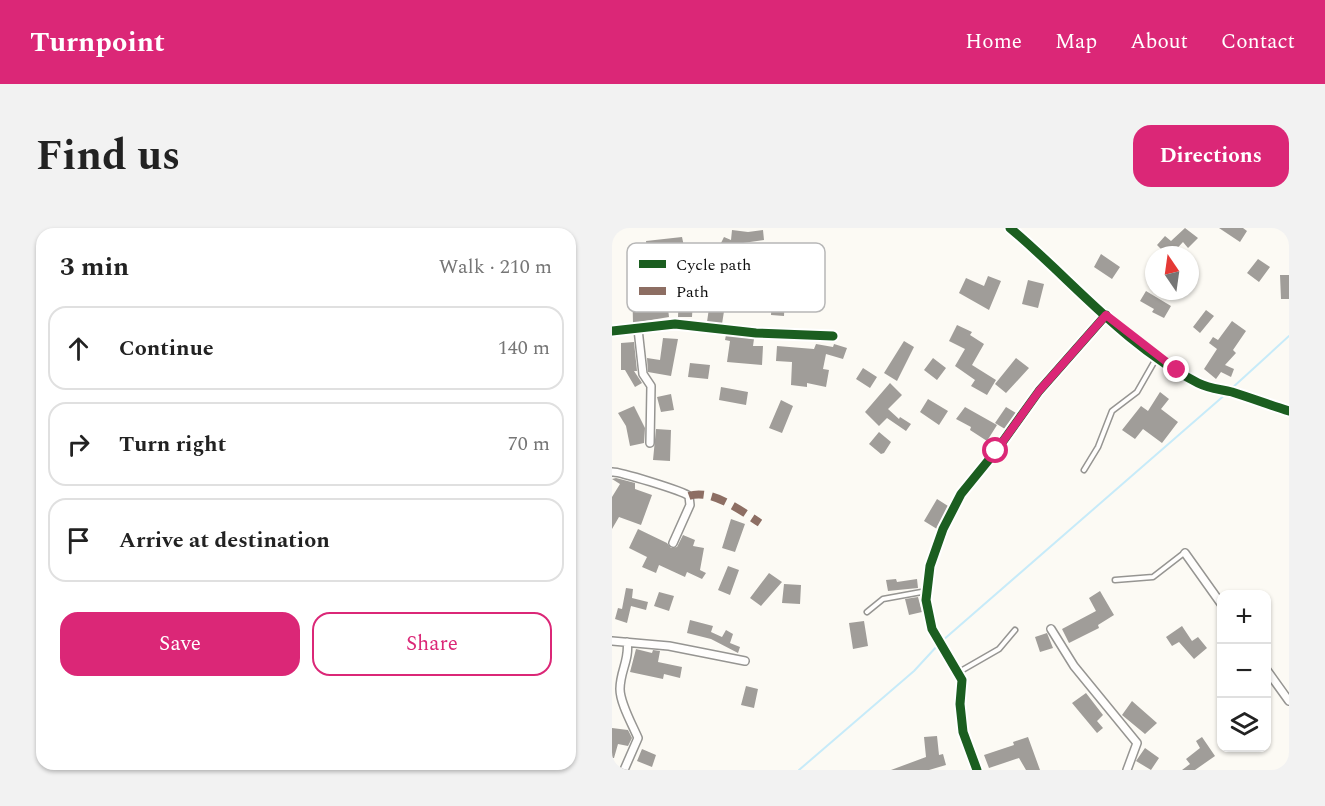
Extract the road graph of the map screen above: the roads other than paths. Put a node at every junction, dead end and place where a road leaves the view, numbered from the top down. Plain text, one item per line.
1 (1010, 228) edge
2 (1106, 315) junction
3 (638, 328) junction
4 (612, 332) edge
5 (833, 336) dead end
6 (1157, 356) junction
7 (1289, 411) edge
8 (650, 443) dead end
9 (1084, 470) dead end
10 (612, 472) edge
11 (674, 543) dead end
12 (1185, 553) joint
13 (1115, 580) dead end
14 (927, 591) junction
15 (1217, 599) edge
16 (867, 612) dead end
17 (1051, 629) dead end
18 (1015, 630) dead end
19 (612, 641) edge
20 (627, 642) junction
21 (745, 661) dead end
22 (958, 673) junction
23 (1271, 676) edge
24 (1289, 701) edge
25 (624, 770) edge
26 (977, 770) edge
27 (1127, 770) edge

1 - 2 street
2 - 6 street
2 - 14 street
3 - 4 street
3 - 5 street
3 - 8 street
6 - 7 street
6 - 9 lane
10 - 11 street
12 - 13 lane
12 - 15 street
14 - 16 lane
14 - 22 street
17 - 27 street
18 - 22 lane
19 - 20 street
20 - 21 street
20 - 25 street
22 - 26 street
23 - 24 street

